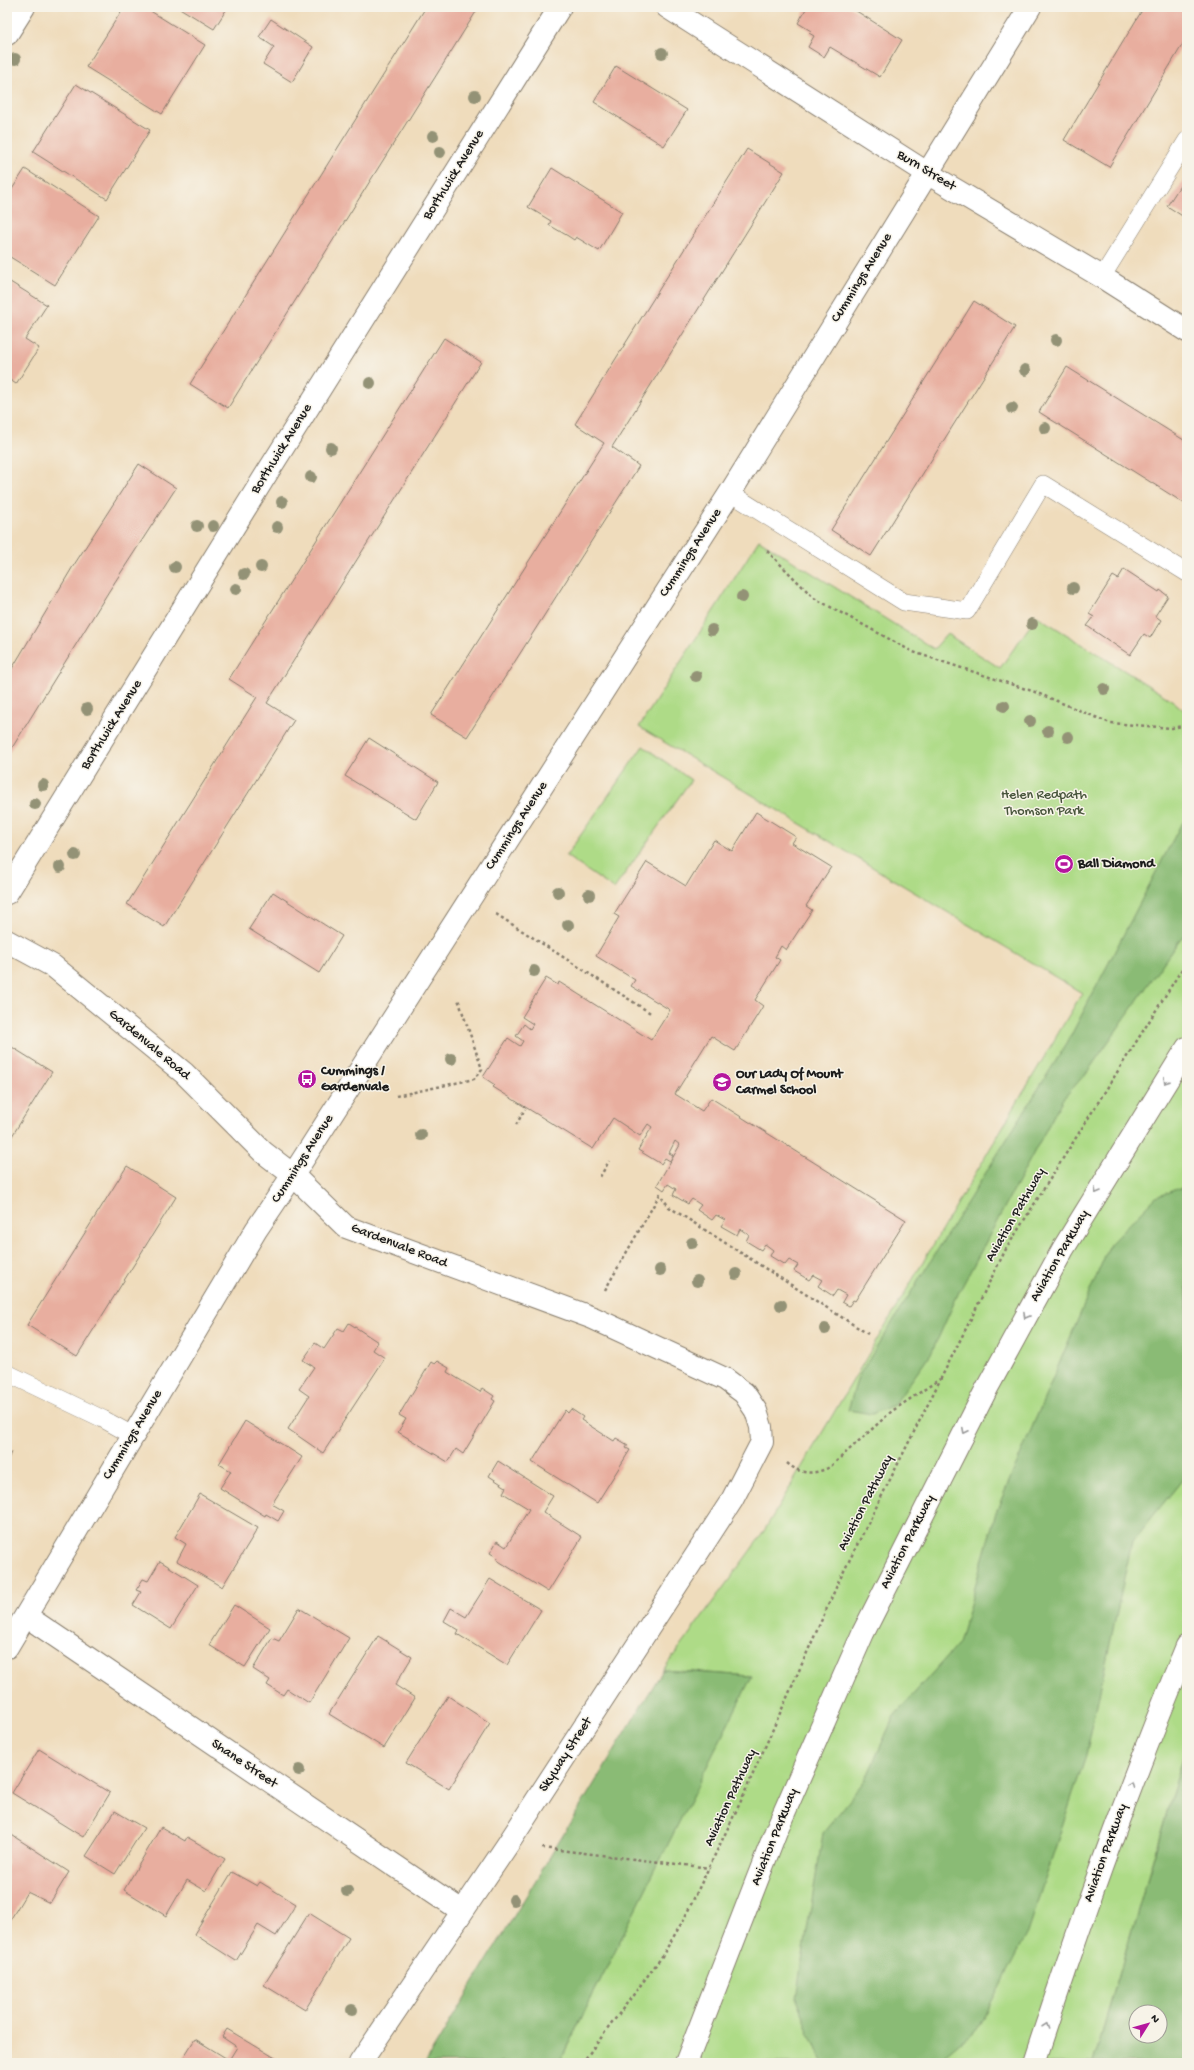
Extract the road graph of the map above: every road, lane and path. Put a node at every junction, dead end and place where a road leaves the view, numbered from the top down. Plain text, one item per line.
1 (24, 7) edge
2 (560, 7) edge
3 (668, 7) edge
4 (1030, 7) edge
5 (7, 34) edge
6 (1187, 140) edge
7 (927, 173) junction
8 (1102, 277) junction
9 (1187, 331) edge
10 (730, 493) junction
11 (764, 549) dead end
12 (1187, 573) edge
13 (1187, 725) edge
14 (7, 893) edge
15 (470, 898) junction
16 (7, 941) edge
17 (1187, 961) edge
18 (458, 999) dead end
19 (652, 1014) dead end
20 (1187, 1048) edge
21 (396, 1096) dead end
22 (525, 1109) dead end
23 (516, 1125) dead end
24 (609, 1161) dead end
25 (293, 1175) junction
26 (600, 1177) dead end
27 (593, 1318) junction
28 (868, 1334) dead end
29 (7, 1373) edge
30 (940, 1379) junction
31 (132, 1435) junction
32 (762, 1442) junction
33 (26, 1616) junction
34 (1187, 1646) edge
35 (7, 1647) edge
36 (508, 1844) junction
37 (710, 1868) junction
38 (462, 1911) junction
39 (360, 2063) edge
40 (582, 2063) edge
41 (686, 2063) edge
42 (1034, 2063) edge

1 - 5 street
2 - 14 street, Borthwick Avenue
3 - 7 street, Burn Street
4 - 7 street, Cummings Avenue
6 - 8 lane
7 - 8 street, Burn Street
7 - 10 street, Cummings Avenue
8 - 9 street, Burn Street
10 - 12 lane
10 - 15 street, Cummings Avenue
11 - 13 path
15 - 19 path
15 - 25 street, Cummings Avenue
16 - 25 street, Gardenvale Road
17 - 30 path, Aviation Pathway
18 - 21 path
20 -> 41 street, Aviation Parkway
22 - 23 path
24 - 26 path
25 - 27 street, Gardenvale Road
25 - 31 street, Cummings Avenue
27 - 28 path
27 - 32 street, Gardenvale Road
29 - 31 lane
30 - 32 path
30 - 37 path, Aviation Pathway
31 - 33 street, Cummings Avenue
32 - 36 street, Skyway Street
33 - 35 street, Cummings Avenue
33 - 38 street, Shane Street
42 -> 34 street, Aviation Parkway
36 - 37 path
36 - 38 street, Skyway Street
37 - 40 path, Aviation Pathway
38 - 39 street, Skyway Street

